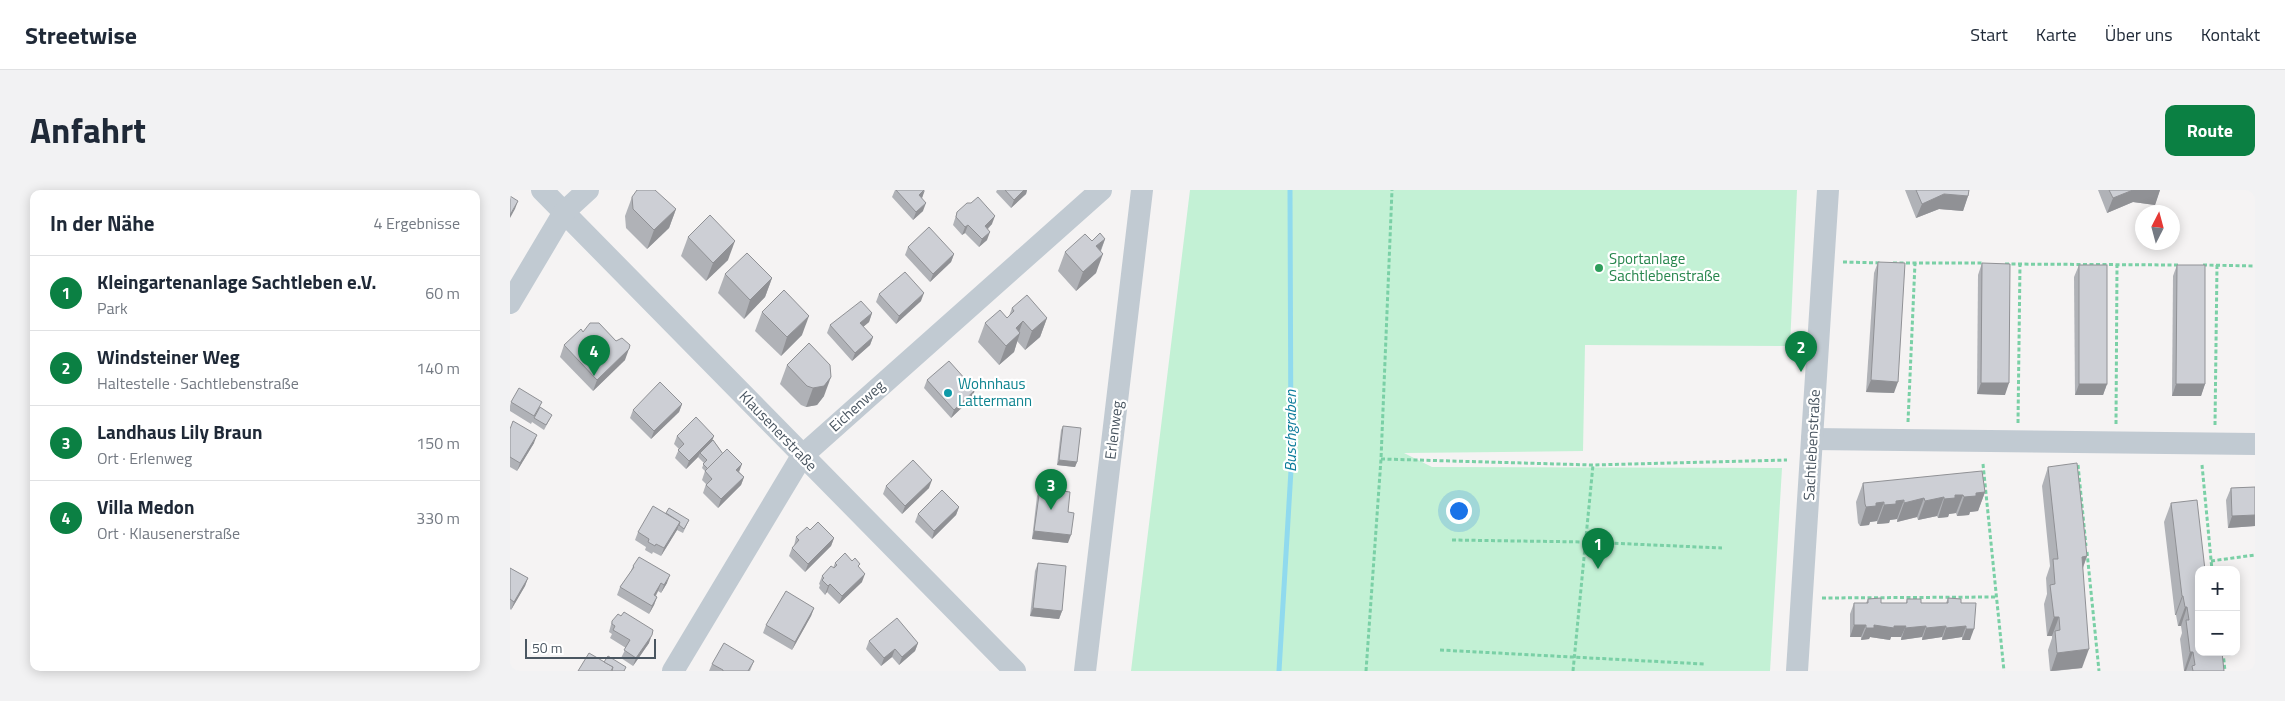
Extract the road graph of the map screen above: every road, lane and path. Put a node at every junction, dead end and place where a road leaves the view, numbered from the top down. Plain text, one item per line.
1 (542, 190) edge
2 (588, 190) edge
3 (1101, 190) edge
4 (1142, 190) edge
5 (1392, 190) edge
6 (1828, 190) edge
7 (564, 212) junction
8 (1842, 262) dead end
9 (1915, 263) junction
10 (1991, 264) edge
11 (2001, 264) edge
12 (2020, 264) junction
13 (2117, 264) junction
14 (2187, 265) edge
15 (2197, 265) edge
16 (2217, 265) junction
17 (2255, 266) edge
18 (510, 303) edge
19 (1908, 423) dead end
20 (2018, 424) dead end
21 (2116, 424) dead end
22 (2215, 425) dead end
23 (1812, 439) junction
24 (2255, 444) edge
25 (802, 456) junction
26 (1381, 458) junction
27 (1787, 460) dead end
28 (1983, 464) dead end
29 (1593, 465) junction
30 (2078, 465) edge
31 (2202, 465) dead end
32 (1452, 540) dead end
33 (1585, 542) junction
34 (1722, 548) dead end
35 (2255, 555) edge
36 (2211, 560) junction
37 (2212, 566) edge
38 (1996, 597) junction
39 (1822, 598) dead end
40 (1440, 650) dead end
41 (1575, 656) junction
42 (2223, 656) edge
43 (1704, 664) dead end
44 (673, 671) edge
45 (1015, 671) edge
46 (1086, 671) edge
47 (1366, 671) edge
48 (1573, 671) edge
49 (1797, 671) edge
50 (2004, 671) edge
51 (2099, 671) edge
52 (2225, 671) edge

1 - 7 street, Klausenerstraße
2 - 7 street
3 - 25 street, Eichenweg
4 - 46 street, Erlenweg
5 - 26 path
6 - 23 street, Sachtlebenstraße
7 - 18 street
7 - 25 street, Klausenerstraße
8 - 9 path
9 - 10 path
9 - 19 path
11 - 12 path
12 - 13 path
12 - 20 path
13 - 14 path
13 - 21 path
15 - 16 path
16 - 17 path
16 - 22 path
23 - 24 street
23 - 49 street, Sachtlebenstraße
25 - 44 street, Eichenweg
25 - 45 street, Klausenerstraße
26 - 29 path
26 - 47 path
27 - 29 path
28 - 38 path
29 - 33 path
30 - 51 path
31 - 36 path
32 - 33 path
33 - 34 path
33 - 41 path
35 - 36 path
36 - 37 path
38 - 39 path
38 - 50 path
40 - 41 path
41 - 43 path
41 - 48 path
42 - 52 path

